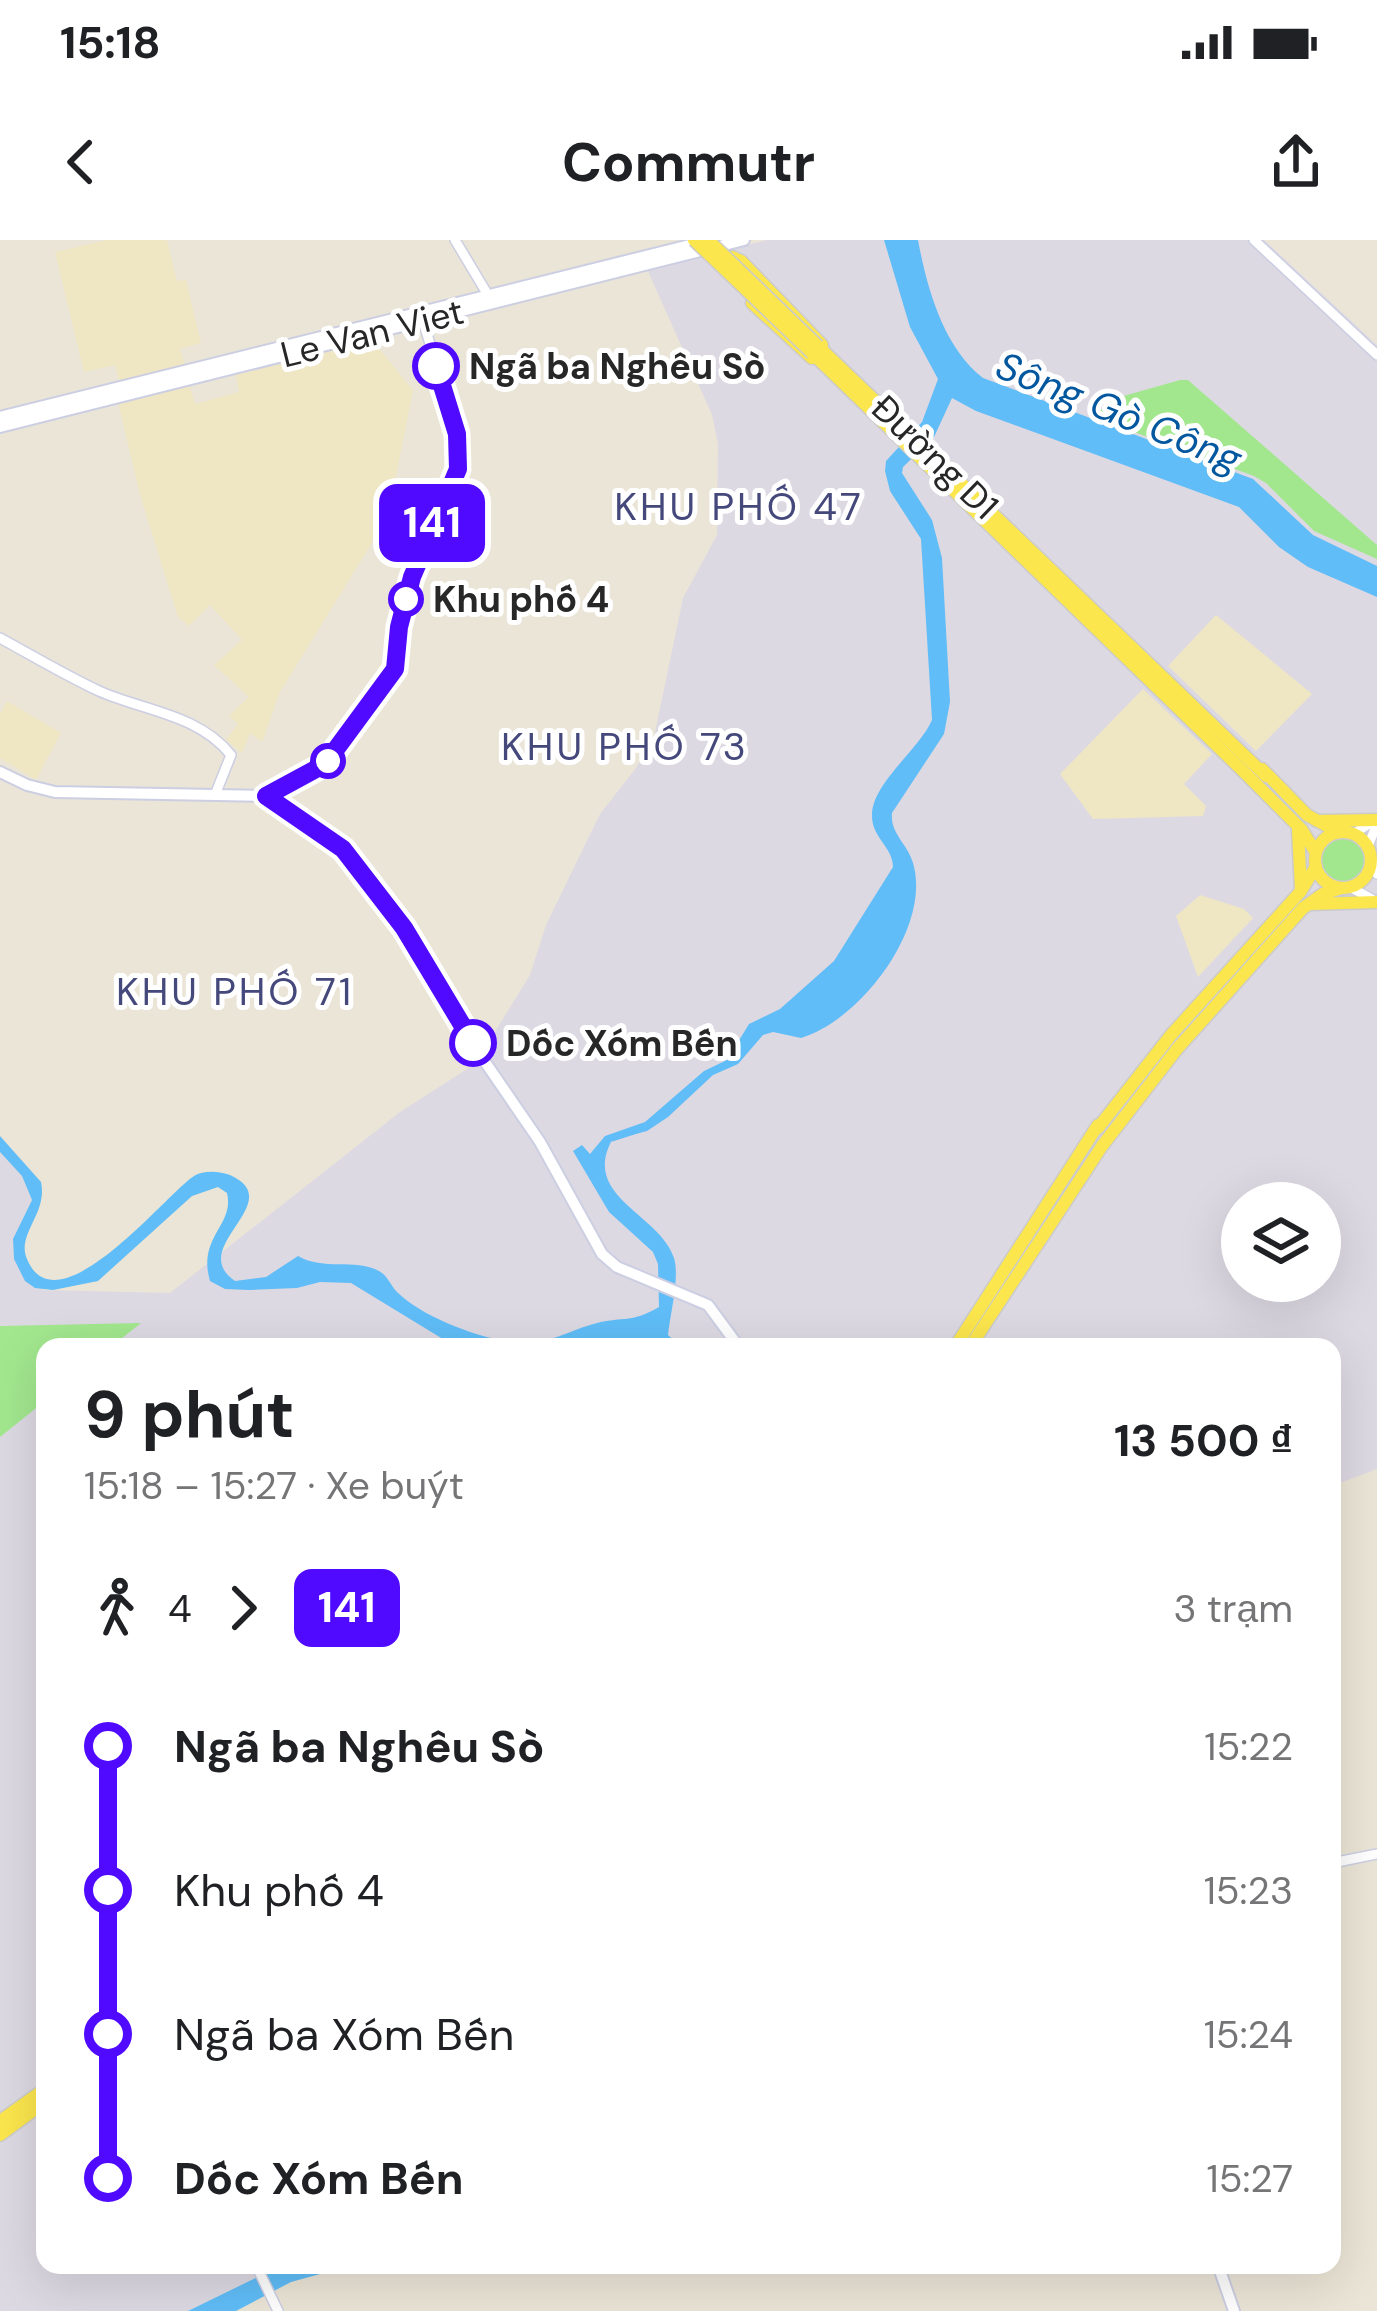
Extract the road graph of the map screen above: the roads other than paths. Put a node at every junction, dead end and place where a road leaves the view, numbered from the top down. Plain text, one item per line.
1 (455, 240) edge
2 (694, 240) edge
3 (710, 240) edge
4 (744, 240) edge
5 (1254, 240) edge
6 (589, 274) junction
7 (490, 299) junction
8 (422, 316) junction
9 (815, 350) junction
10 (1377, 355) edge
11 (830, 364) junction
12 (69, 405) junction
13 (0, 417) edge
14 (0, 427) edge
15 (929, 463) junction
16 (0, 638) edge
17 (1134, 657) junction
18 (1149, 672) junction
19 (0, 772) edge
20 (215, 795) junction
21 (266, 796) junction
22 (1316, 821) junction
23 (1377, 821) edge
24 (1299, 831) junction
25 (1338, 832) junction
26 (1353, 834) junction
27 (1370, 852) junction
28 (1316, 860) junction
29 (1377, 874) edge
30 (1345, 887) junction
31 (1305, 897) junction
32 (1377, 902) edge
33 (1162, 1061) junction
34 (1146, 1078) junction
35 (1087, 1158) junction
36 (1073, 1177) junction
37 (1014, 1266) junction
38 (985, 1311) junction
39 (733, 1338) edge
40 (962, 1338) edge
41 (975, 1338) edge
42 (1377, 1854) edge
43 (1341, 1861) edge
44 (36, 2094) edge
45 (36, 2107) edge
46 (4, 2125) edge
47 (260, 2274) edge
48 (1221, 2274) edge
49 (278, 2311) edge
50 (1234, 2311) edge

1 - 7 street
2 - 9 main road, bridge
3 - 6 main road, Le Van Viet
3 - 9 main road, bridge
4 - 6 main road, Le Van Viet
5 - 10 street
6 - 7 main road, Le Van Viet
7 - 8 main road, Le Van Viet
8 - 12 main road, Le Van Viet
8 - 21 street
9 - 11 main road, Đường D1
11 - 11 main road
11 - 15 main road, Đường D1
12 - 13 main road, Le Van Viet
12 - 14 main road, Le Van Viet
15 - 17 main road, Đường D1
15 - 17 main road, Đường D1
16 - 20 street
17 - 18 main road, Đường D1
18 - 22 main road, Đường D1
18 - 24 main road, Đường D1
19 - 20 main road
20 - 21 main road
21 - 39 main road
22 - 23 main road
22 - 25 main road, Đường D1
23 - 26 street
23 - 27 street
24 - 28 main road, Đường D1
24 - 31 main road
25 - 26 main road
25 - 28 main road
26 - 27 main road
27 - 29 street
27 - 30 main road
28 - 30 main road
28 - 31 main road
30 - 31 main road
30 - 32 street
31 - 32 main road
31 - 33 main road
31 - 33 main road
33 - 34 main road
34 - 35 main road
34 - 35 main road
35 - 36 main road
36 - 37 main road
36 - 37 main road
37 - 38 main road
38 - 40 main road
38 - 41 main road
42 - 43 street
44 - 46 main road
45 - 46 main road
47 - 49 street
48 - 50 main road

